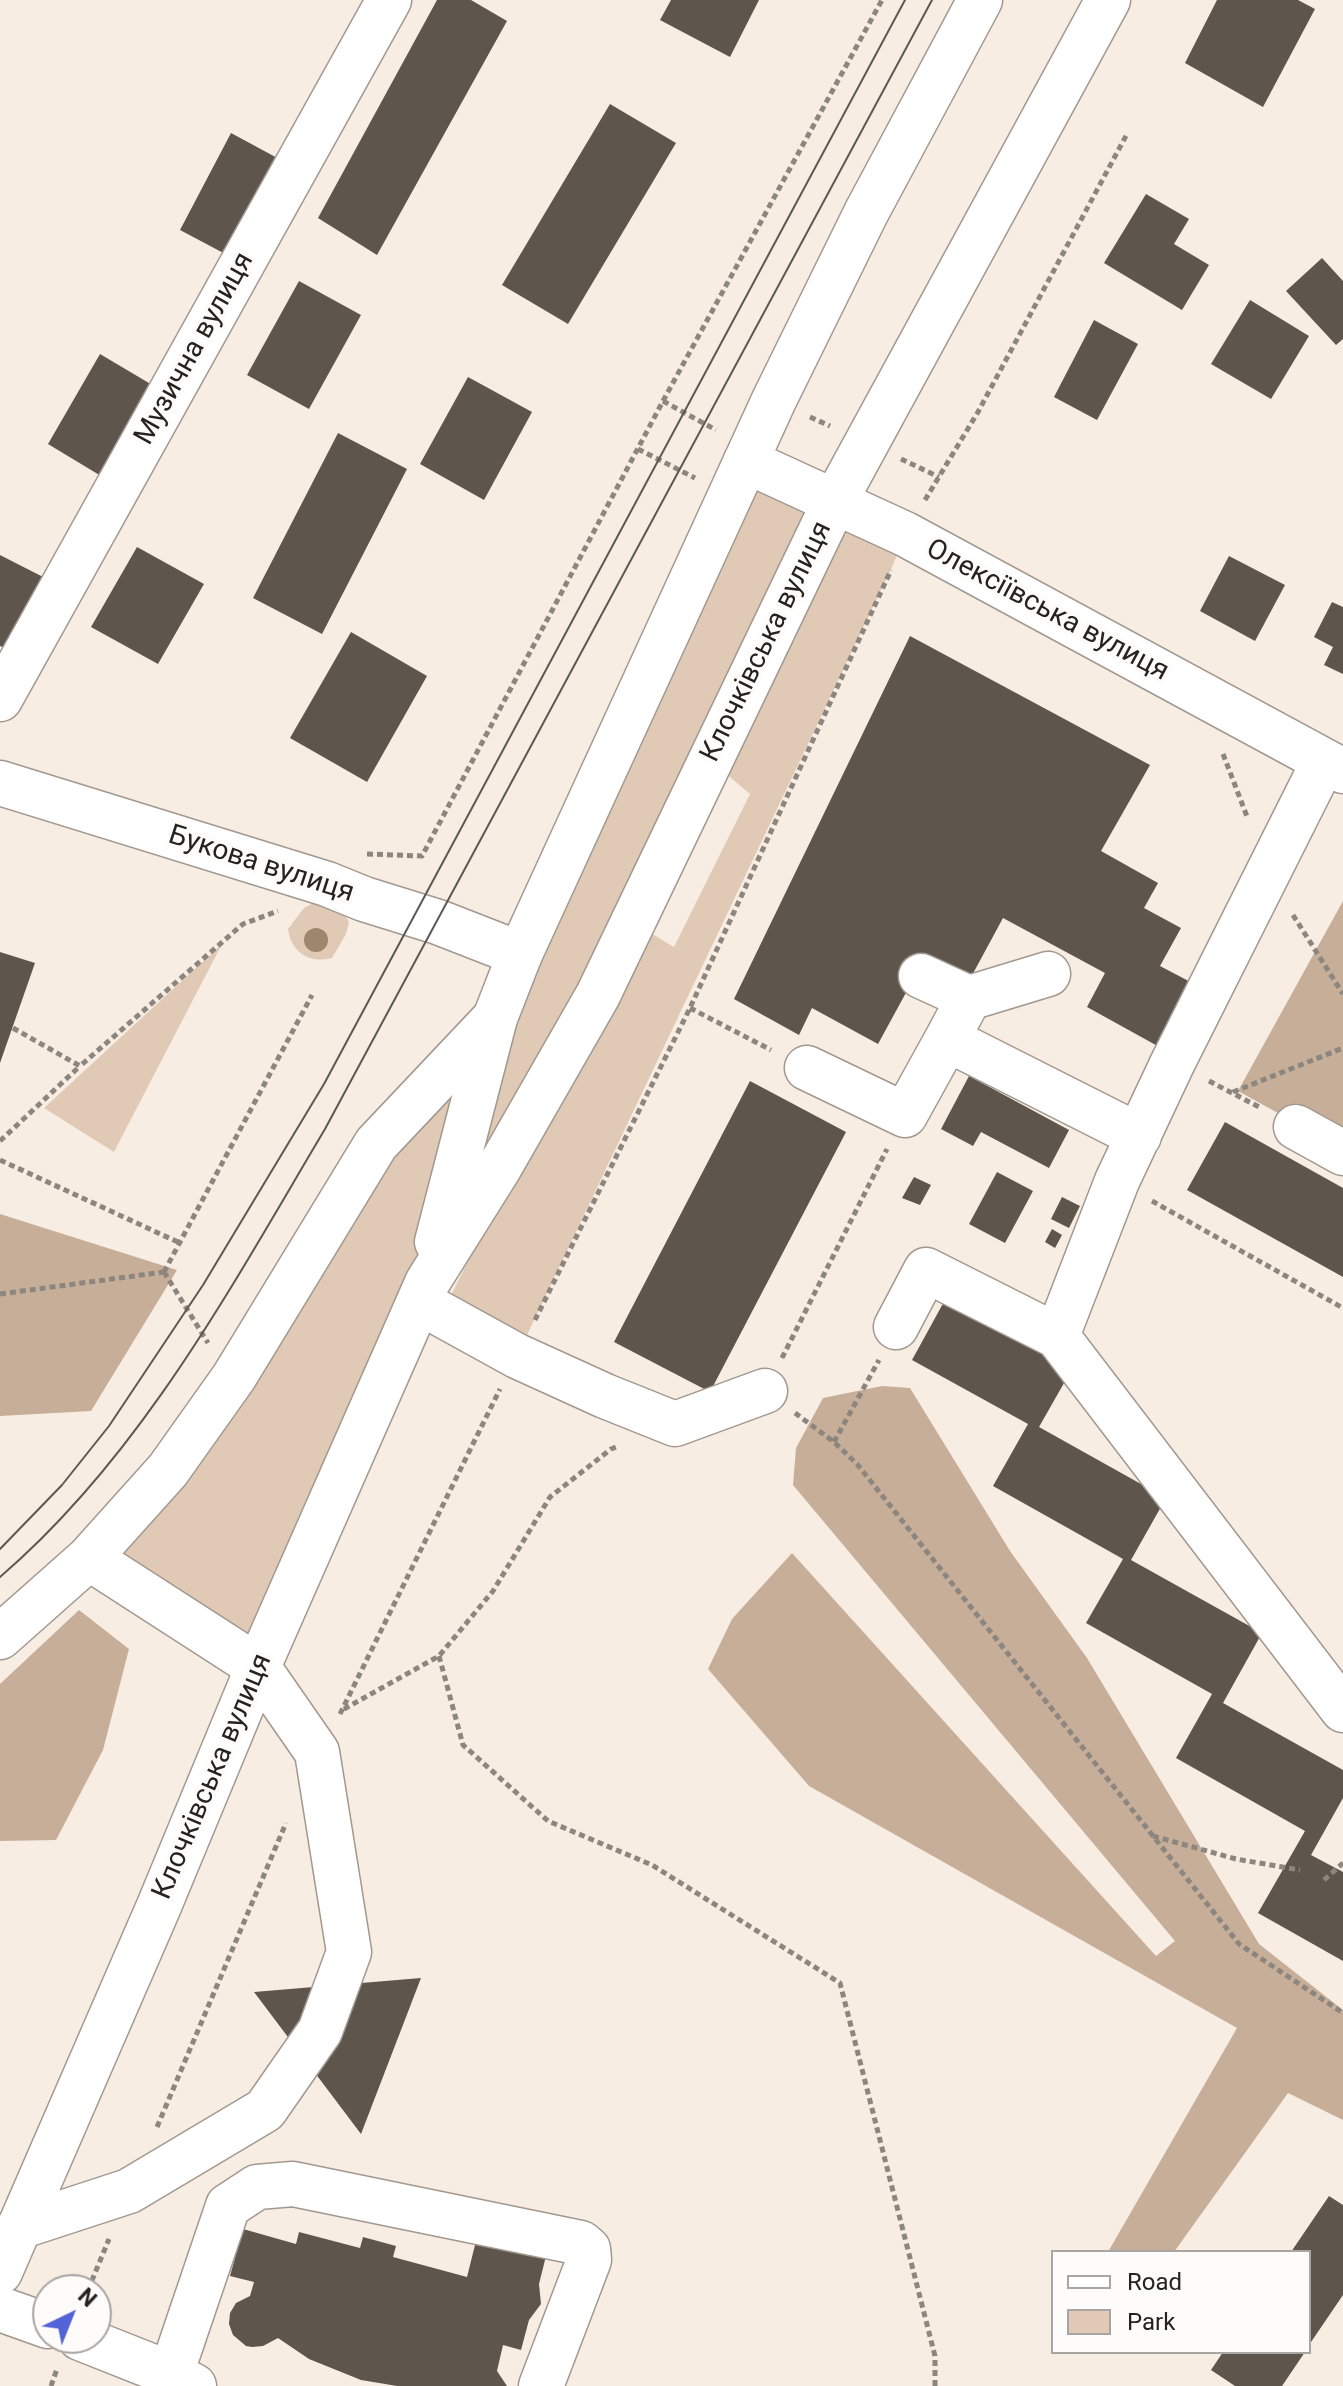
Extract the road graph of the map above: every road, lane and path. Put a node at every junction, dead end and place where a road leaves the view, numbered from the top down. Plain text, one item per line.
1 (389, 0) edge
2 (882, 0) edge
3 (980, 0) edge
4 (1108, 0) edge
5 (1127, 134) dead end
6 (663, 401) junction
7 (683, 413) dead end
8 (746, 461) junction
9 (835, 501) junction
10 (905, 534) junction
11 (0, 699) edge
12 (1220, 745) dead end
13 (1334, 766) edge
14 (0, 783) edge
15 (1268, 874) junction
16 (327, 884) junction
17 (520, 954) junction
18 (1048, 974) dead end
19 (921, 976) dead end
20 (1343, 994) edge
21 (312, 995) dead end
22 (969, 998) junction
23 (690, 1008) junction
24 (495, 1018) junction
25 (13, 1028) dead end
26 (947, 1039) junction
27 (1343, 1048) edge
28 (80, 1066) junction
29 (807, 1068) joint
30 (1232, 1092) dead end
31 (900, 1125) junction
32 (1296, 1127) dead end
33 (1139, 1136) junction
34 (0, 1141) edge
35 (1343, 1153) edge
36 (0, 1160) edge
37 (1117, 1181) junction
38 (180, 1243) junction
39 (164, 1272) junction
40 (423, 1293) junction
41 (0, 1294) edge
42 (1343, 1308) edge
43 (896, 1327) joint
44 (1057, 1336) junction
45 (517, 1356) junction
46 (234, 1377) junction
47 (765, 1391) junction
48 (675, 1424) junction
49 (834, 1442) junction
50 (89, 1558) junction
51 (0, 1637) edge
52 (439, 1656) junction
53 (258, 1667) junction
54 (343, 1709) junction
55 (1343, 1710) edge
56 (317, 1752) junction
57 (292, 1810) dead end
58 (1153, 1835) junction
59 (1343, 1863) edge
60 (1300, 1870) dead end
61 (1324, 1880) dead end
62 (1343, 2013) edge
63 (154, 2132) dead end
64 (129, 2191) junction
65 (19, 2227) junction
66 (0, 2272) edge
67 (95, 2274) edge
68 (0, 2309) edge
69 (32, 2320) edge
70 (112, 2351) edge
71 (182, 2380) edge
72 (541, 2386) edge
73 (935, 2386) edge

1 - 11 main road, Музична вулиця
2 - 6 path
3 - 8 main road, Клочківська вулиця
4 - 9 main road, Клочківська вулиця
5 - 10 path
6 - 7 path
6 - 16 path
8 - 9 main road, Олексіївська вулиця
8 - 17 main road, Клочківська вулиця
9 - 10 main road, Олексіївська вулиця
9 - 40 main road, Клочківська вулиця
10 - 13 main road, Олексіївська вулиця
10 - 23 path
12 - 15 path
13 - 15 main road
14 - 16 main road, Букова вулиця
15 - 20 path
15 - 33 main road
16 - 17 main road, Букова вулиця
16 - 28 path
17 - 24 main road, Клочківська вулиця
18 - 22 main road
19 - 22 main road
21 - 38 path
22 - 26 main road
23 - 29 path
23 - 45 path
24 - 40 main road, Клочківська вулиця
24 - 46 main road, Клочківська вулиця
25 - 28 path
26 - 31 main road
26 - 33 main road
27 - 30 path
28 - 34 path
29 - 31 main road
31 - 47 path
32 - 35 main road
33 - 37 main road
36 - 38 path
37 - 42 path
37 - 44 main road
38 - 39 path
39 - 41 path
39 - 46 path
40 - 45 main road
40 - 53 main road, Клочківська вулиця
43 - 44 main road
43 - 49 path
44 - 55 main road
45 - 48 main road
45 - 54 path
46 - 50 main road, Клочківська вулиця
47 - 48 main road
47 - 49 path
48 - 52 path
49 - 58 path
50 - 51 main road, Клочківська вулиця
50 - 53 main road
52 - 54 path
52 - 73 path
53 - 56 main road
53 - 65 main road, Клочківська вулиця
54 - 56 path
56 - 64 main road
57 - 63 path
58 - 60 path
58 - 62 path
59 - 61 path
64 - 65 main road
64 - 67 path
65 - 66 main road, Клочківська вулиця
68 - 69 main road
70 - 71 main road
71 - 72 main road

